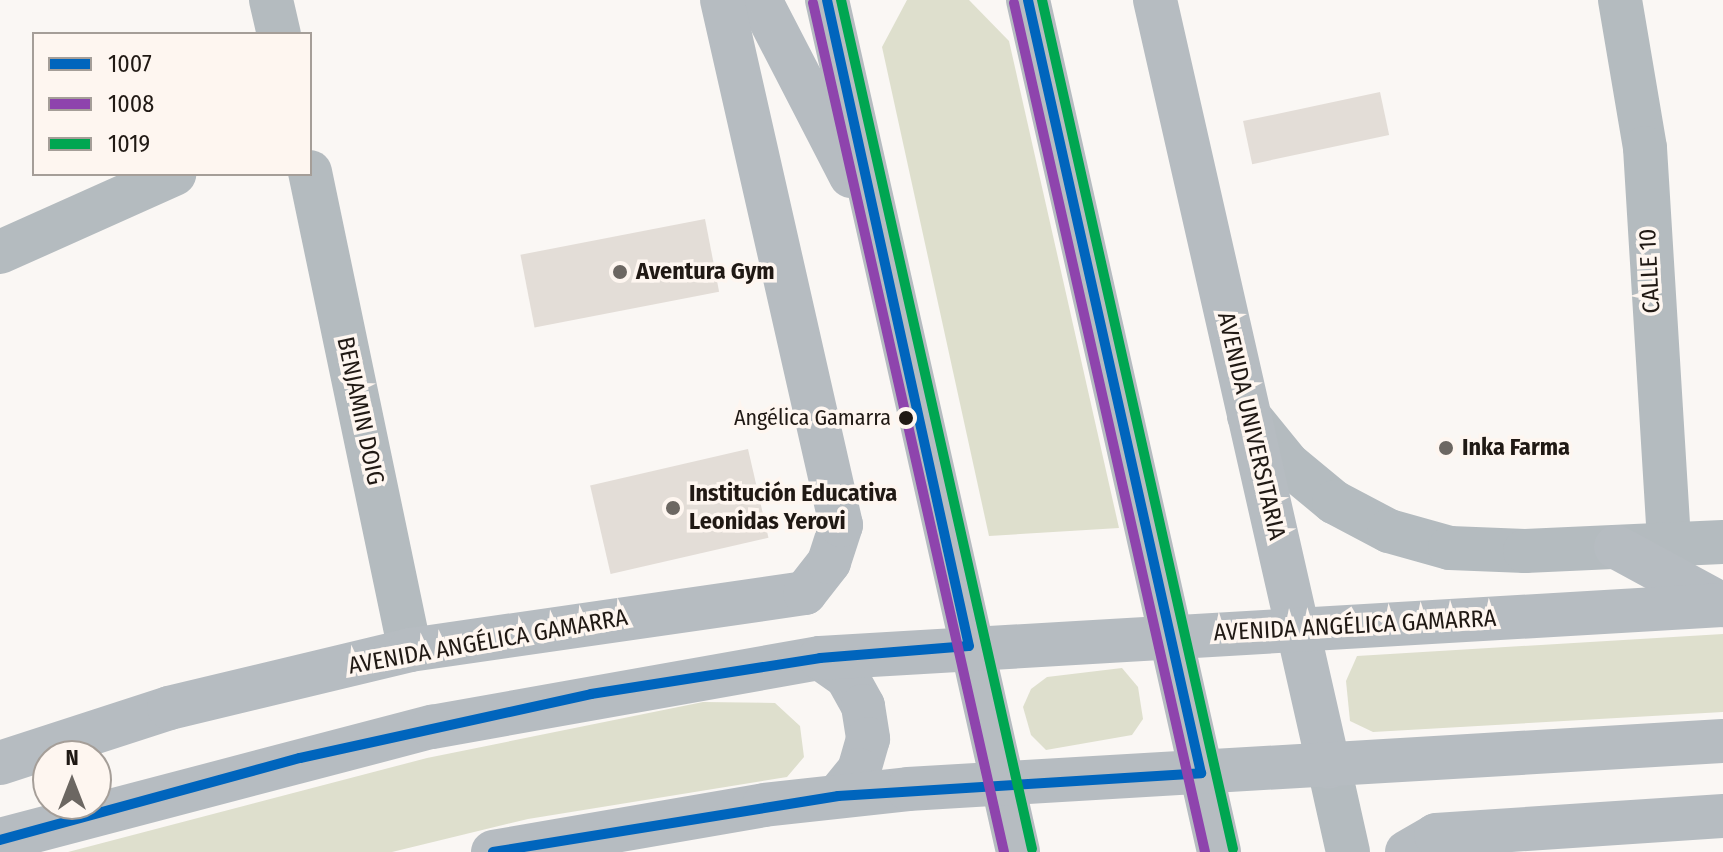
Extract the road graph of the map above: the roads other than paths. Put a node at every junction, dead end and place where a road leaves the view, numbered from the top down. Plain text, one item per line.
1 (271, 0) edge
2 (722, 0) edge
3 (760, 0) edge
4 (827, 0) edge
5 (858, 0) edge
6 (1028, 0) edge
7 (1155, 0) edge
8 (1620, 0) edge
9 (279, 32) edge
10 (839, 51) junction
11 (170, 176) edge
12 (311, 176) edge
13 (881, 235) junction
14 (0, 252) edge
15 (1249, 416) junction
16 (1723, 542) edge
17 (1669, 544) junction
18 (1616, 547) junction
19 (1723, 605) edge
20 (1297, 629) junction
21 (1171, 635) junction
22 (969, 646) junction
23 (410, 650) junction
24 (820, 658) junction
25 (1723, 741) edge
26 (0, 763) edge
27 (1329, 767) junction
28 (1201, 773) junction
29 (1001, 784) junction
30 (838, 796) junction
31 (1723, 816) edge
32 (0, 840) edge
33 (493, 852) edge
34 (1018, 852) edge
35 (1219, 852) edge
36 (1348, 852) edge
37 (1407, 852) edge

1 - 9 street
2 - 23 main road, AVENIDA ANGÉLICA GAMARRA
3 - 13 main road
4 - 10 main road
5 - 10 main road
6 - 21 main road
7 - 15 main road, AVENIDA UNIVERSITARIA
8 - 17 street, CALLE 10
10 - 13 main road
11 - 14 street
12 - 23 street, BENJAMIN DOIG
13 - 22 main road
15 - 18 street
15 - 20 main road, AVENIDA UNIVERSITARIA
16 - 17 street
17 - 18 street
18 - 19 main road
19 - 20 main road, AVENIDA ANGÉLICA GAMARRA
20 - 21 main road, AVENIDA ANGÉLICA GAMARRA
20 - 27 main road, AVENIDA UNIVERSITARIA
21 - 22 main road, AVENIDA ANGÉLICA GAMARRA
21 - 28 main road
22 - 24 main road, AVENIDA ANGÉLICA GAMARRA
22 - 29 main road
23 - 26 main road, AVENIDA ANGÉLICA GAMARRA
24 - 30 main road
24 - 32 main road, AVENIDA ANGÉLICA GAMARRA
25 - 27 main road
27 - 28 main road
27 - 36 street, AVENIDA UNIVERSITARIA
28 - 29 main road
28 - 35 main road
29 - 30 main road
29 - 34 main road
30 - 33 main road
31 - 37 main road

